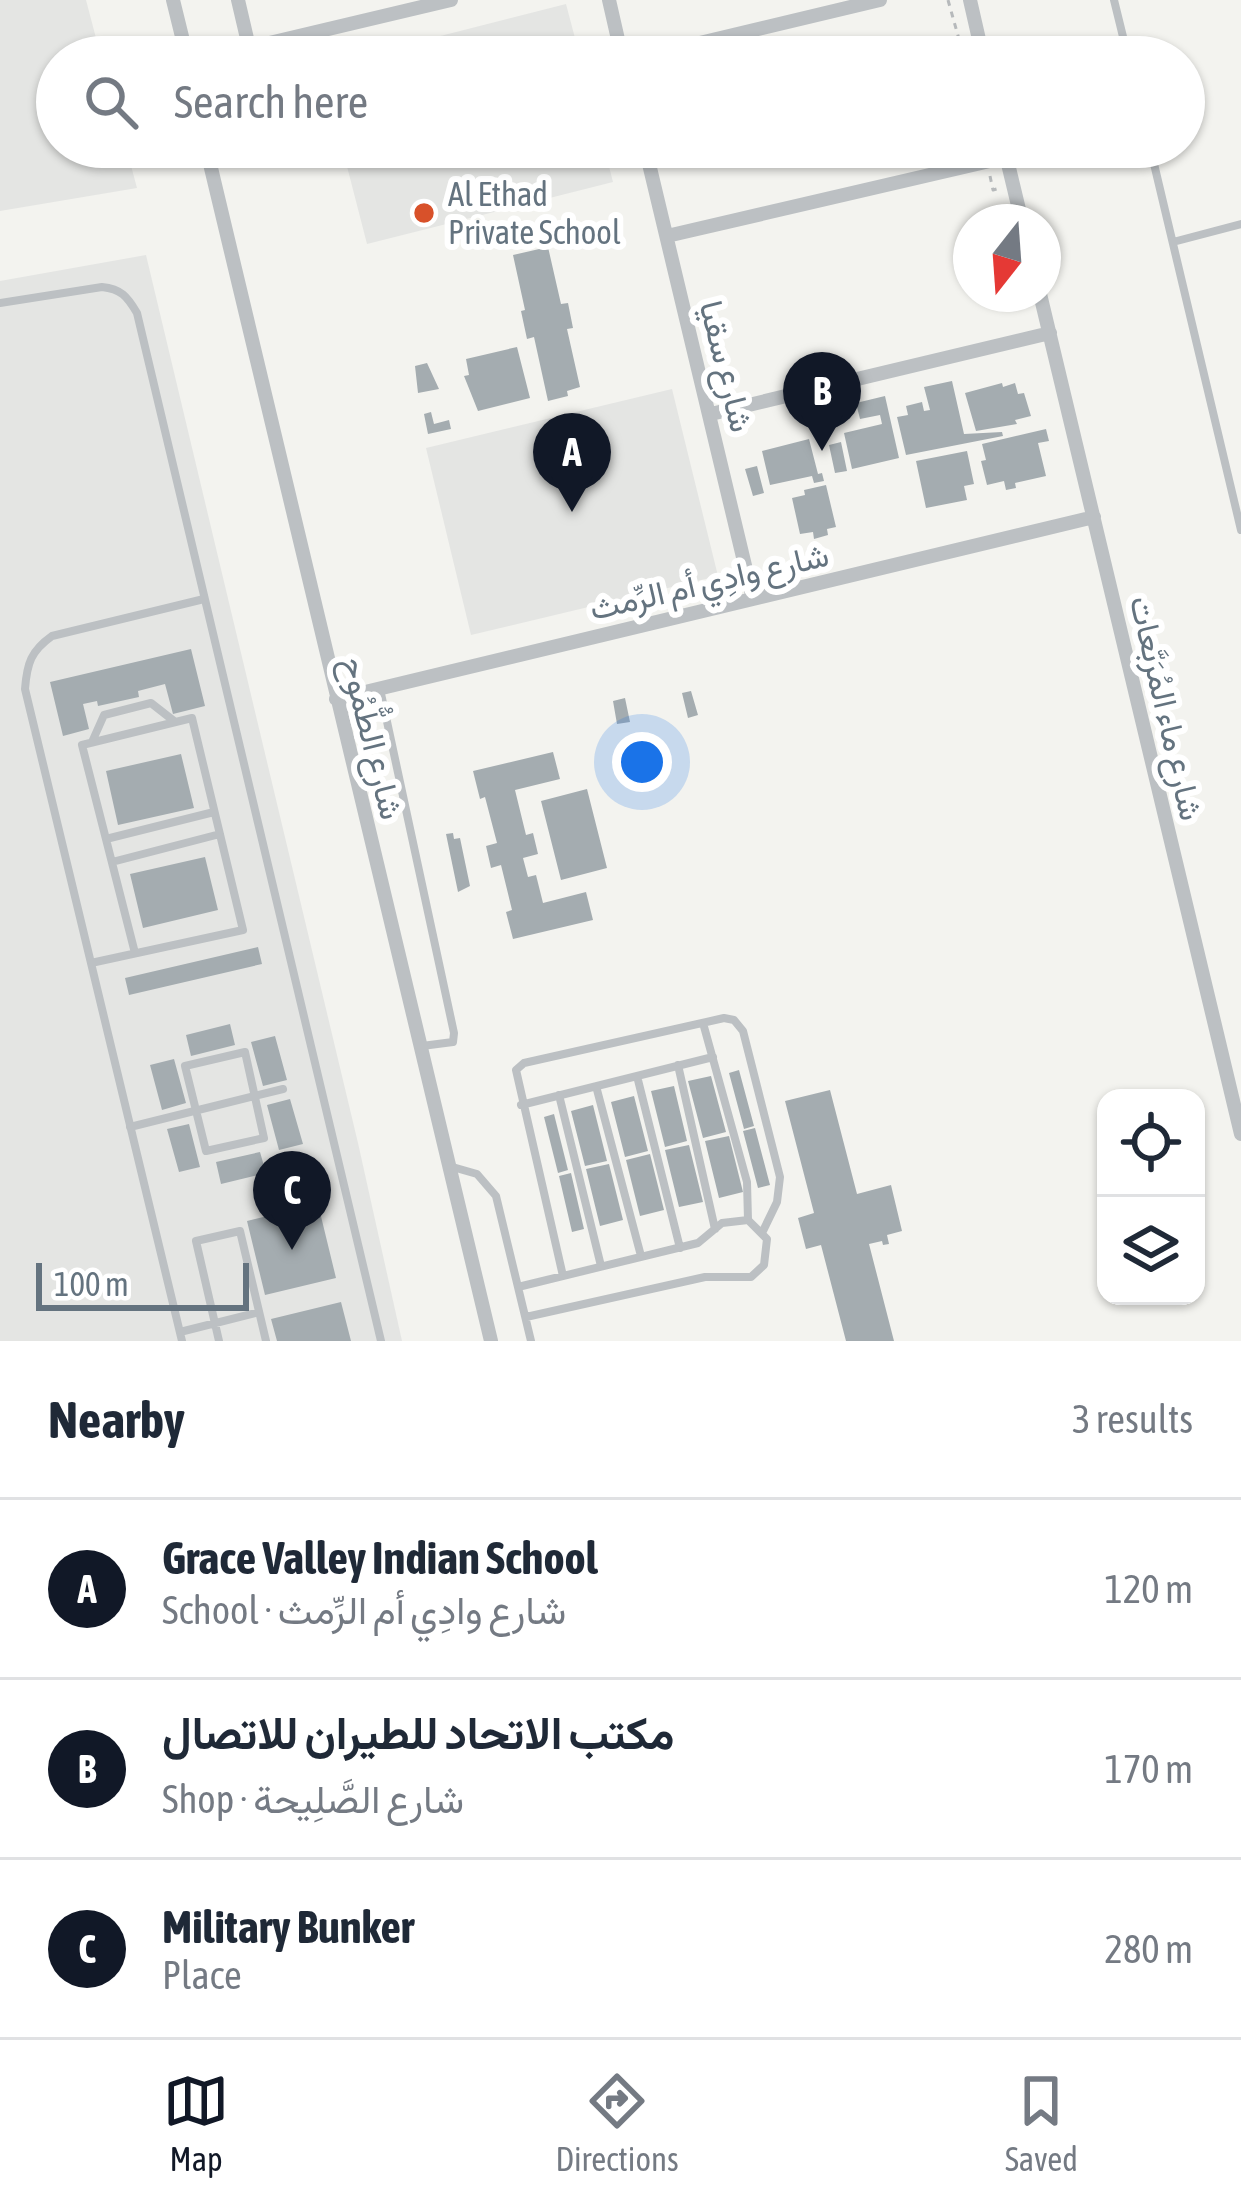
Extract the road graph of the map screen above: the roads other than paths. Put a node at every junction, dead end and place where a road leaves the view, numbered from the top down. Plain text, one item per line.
1 (173, 0) edge
2 (238, 0) edge
3 (451, 0) edge
4 (609, 0) edge
5 (880, 0) edge
6 (970, 0) edge
7 (1114, 0) edge
8 (418, 4) edge
9 (182, 36) edge
10 (246, 36) edge
11 (292, 36) edge
12 (617, 36) edge
13 (729, 36) edge
14 (978, 36) edge
15 (1123, 36) edge
16 (211, 168) edge
17 (650, 168) edge
18 (941, 168) edge
19 (1010, 168) edge
20 (1155, 168) edge
21 (1018, 204) edge
22 (1241, 224) edge
23 (667, 236) junction
24 (1172, 242) junction
25 (0, 303) edge
26 (1045, 312) edge
27 (1050, 333) junction
28 (711, 414) junction
29 (1241, 473) edge
30 (1228, 476) junction
31 (1236, 489) edge
32 (1094, 517) junction
33 (1241, 530) edge
34 (204, 599) junction
35 (753, 599) junction
36 (380, 689) junction
37 (336, 699) junction
38 (175, 722) junction
39 (92, 742) junction
40 (214, 812) junction
41 (220, 835) junction
42 (106, 839) junction
43 (112, 862) junction
44 (135, 953) junction
45 (91, 963) junction
46 (703, 1023) junction
47 (421, 1046) junction
48 (713, 1057) junction
49 (677, 1065) junction
50 (637, 1076) junction
51 (596, 1086) junction
52 (283, 1089) dead end
53 (559, 1095) junction
54 (255, 1096) junction
55 (521, 1105) junction
56 (196, 1111) junction
57 (130, 1126) junction
58 (1241, 1134) edge
59 (448, 1166) junction
60 (748, 1220) junction
61 (715, 1229) junction
62 (763, 1231) junction
63 (680, 1248) junction
64 (641, 1256) junction
65 (601, 1266) junction
66 (563, 1276) junction
67 (518, 1286) junction
68 (259, 1312) junction
69 (526, 1317) junction
70 (215, 1322) junction
71 (181, 1336) edge
72 (220, 1341) edge
73 (266, 1341) edge
74 (381, 1341) edge
75 (490, 1341) edge
76 (531, 1341) edge

1 - 9 street
2 - 10 street
3 - 8 street
4 - 12 street
5 - 13 street
6 - 14 street
7 - 15 lane
8 - 11 street
16 - 37 street, شارع الطُّمُوح
17 - 23 street, شارع سقيا
18 - 23 street
19 - 21 street
20 - 24 lane
22 - 24 lane
23 - 28 street, شارع سقيا
24 - 30 lane
25 - 34 lane
26 - 27 street, شارع ماء المُرَبَّعات
27 - 28 street
27 - 32 street, شارع ماء المُرَبَّعات
28 - 35 street, شارع سقيا
29 - 30 lane
30 - 31 lane
31 - 33 lane
32 - 35 street, شارع وادِي أم الرِّمث
32 - 58 street, شارع ماء المُرَبَّعات
34 - 45 lane
34 - 74 lane
35 - 36 street, شارع وادِي أم الرِّمث
36 - 37 street, شارع وادِي أم الرِّمث
36 - 47 lane
37 - 47 street, شارع الطُّمُوح
38 - 39 lane
38 - 39 lane
38 - 40 lane
39 - 42 lane
40 - 41 lane
40 - 42 lane
41 - 43 lane
41 - 44 lane
42 - 43 lane
43 - 44 lane
44 - 45 lane
45 - 57 lane
46 - 48 lane
46 - 55 lane
46 - 62 lane
47 - 59 street, شارع الطُّمُوح
48 - 49 lane
48 - 60 lane
49 - 50 lane
49 - 61 lane
50 - 51 lane
50 - 63 lane
51 - 53 lane
51 - 64 lane
52 - 54 lane
53 - 55 lane
53 - 65 lane
54 - 56 lane
54 - 56 lane
54 - 56 lane
55 - 66 lane
56 - 57 lane
57 - 71 lane
59 - 67 lane
59 - 75 street, شارع الطُّمُوح
60 - 61 lane
60 - 62 lane
61 - 63 lane
62 - 69 lane
63 - 64 lane
64 - 65 lane
65 - 66 lane
66 - 67 lane
67 - 69 lane
68 - 70 lane
68 - 70 lane
68 - 73 lane
69 - 76 lane
70 - 71 lane
70 - 72 lane

